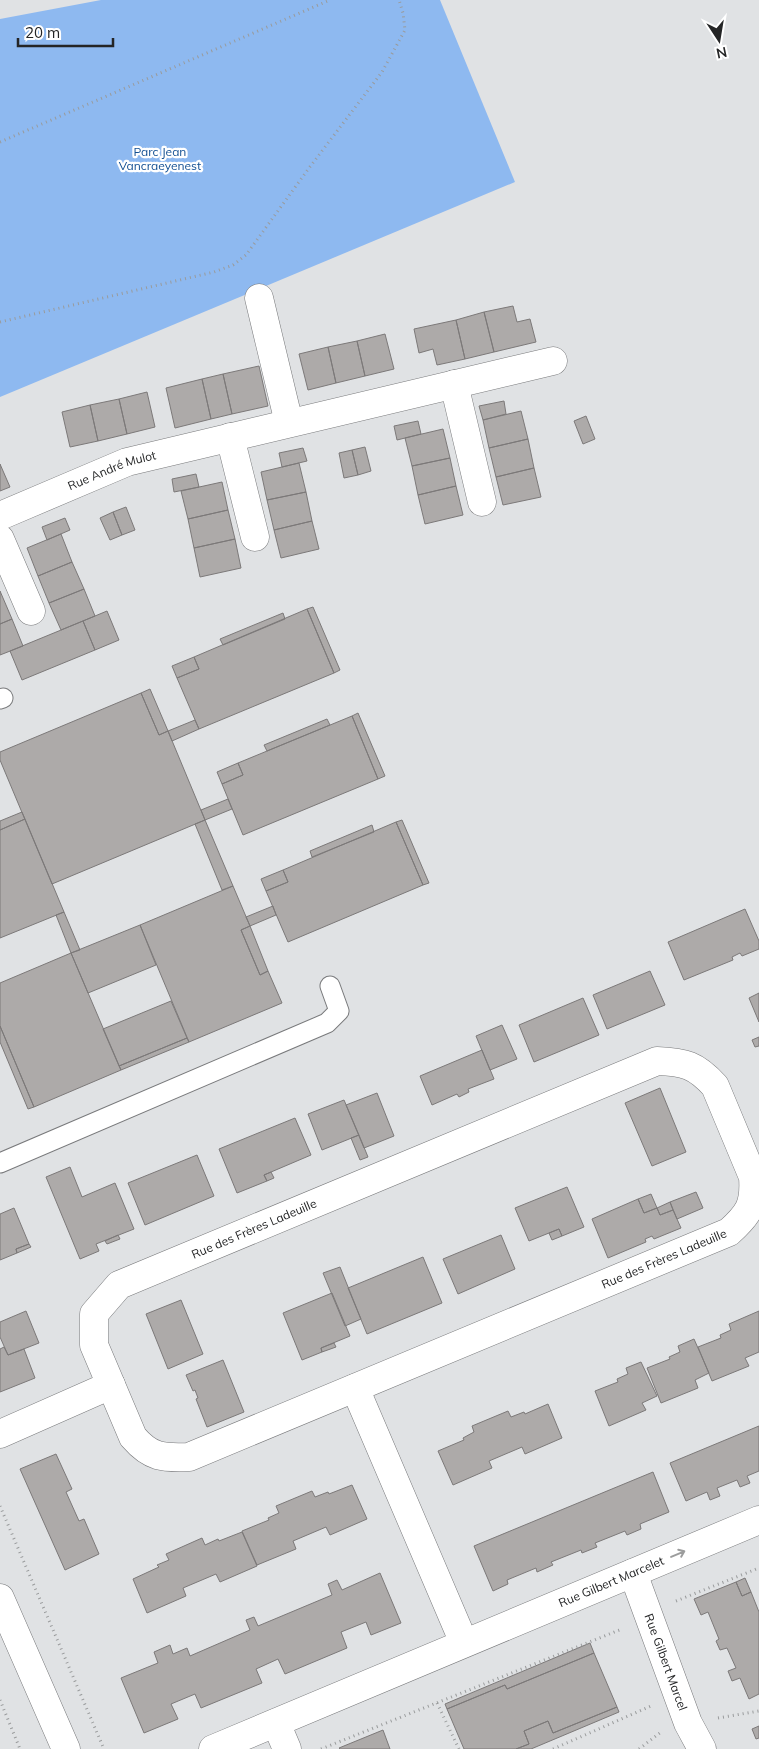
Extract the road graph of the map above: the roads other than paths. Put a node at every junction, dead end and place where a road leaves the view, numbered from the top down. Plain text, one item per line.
1 (259, 298) dead end
2 (553, 361) dead end
3 (454, 384) junction
4 (289, 423) junction
5 (230, 438) junction
6 (482, 502) dead end
7 (0, 516) edge
8 (255, 537) dead end
9 (0, 539) edge
10 (31, 611) dead end
11 (330, 986) dead end
12 (0, 1163) edge
13 (111, 1385) junction
14 (354, 1388) junction
15 (0, 1434) edge
16 (759, 1520) edge
17 (632, 1573) junction
18 (0, 1598) edge
19 (464, 1642) junction
20 (276, 1723) junction
21 (66, 1749) edge
22 (213, 1749) edge
23 (287, 1749) edge
24 (702, 1749) edge

1 - 4 street
2 - 3 street, Rue André Mulot
3 - 4 street, Rue André Mulot
3 - 6 street
4 - 5 street, Rue André Mulot
5 - 7 street, Rue André Mulot
5 - 8 street
9 - 10 street
11 - 12 lane
13 - 14 street, Rue des Frères Ladeuille
13 - 14 street, Rue des Frères Ladeuille
13 - 15 street
14 - 19 street
17 -> 16 street, Rue Gilbert Marcelet
17 - 19 street, Rue Gilbert Marcelet
17 - 24 street, Rue Gilbert Marcel
18 - 21 street
19 - 20 street, Rue Gilbert Marcelet
20 - 22 street, Rue Gilbert Marcelet
20 - 23 street

